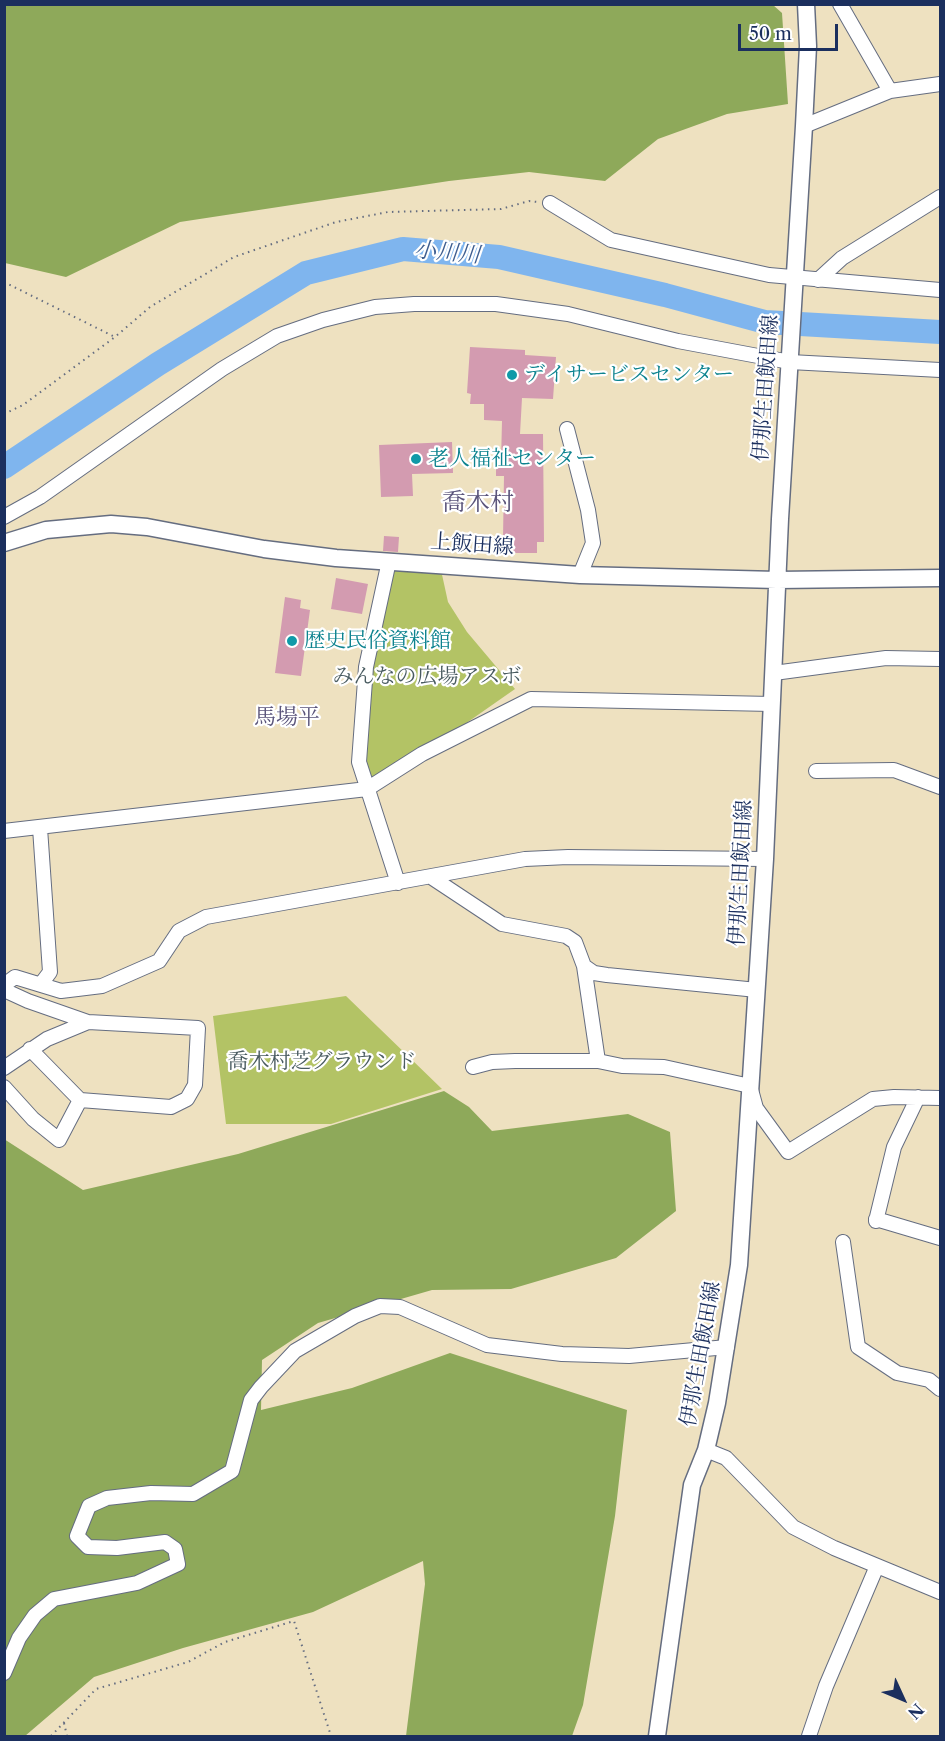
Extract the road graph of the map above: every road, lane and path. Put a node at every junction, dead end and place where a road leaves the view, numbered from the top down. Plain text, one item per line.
1 (806, 4) edge
2 (840, 4) edge
3 (940, 84) edge
4 (890, 91) junction
5 (804, 126) junction
6 (940, 197) edge
7 (550, 203) joint
8 (791, 278) junction
9 (818, 280) junction
10 (4, 282) edge
11 (940, 290) edge
12 (115, 337) junction
13 (790, 359) junction
14 (940, 370) edge
15 (4, 414) edge
16 (567, 429) dead end
17 (4, 517) edge
18 (4, 543) edge
19 (389, 561) junction
20 (580, 575) junction
21 (940, 578) edge
22 (777, 580) junction
23 (940, 659) edge
24 (774, 673) junction
25 (772, 704) junction
26 (816, 771) dead end
27 (940, 787) edge
28 (367, 789) junction
29 (40, 828) junction
30 (4, 831) edge
31 (765, 859) junction
32 (431, 877) junction
33 (398, 883) junction
34 (584, 966) junction
35 (40, 984) junction
36 (4, 988) edge
37 (757, 990) junction
38 (88, 1022) junction
39 (30, 1049) junction
40 (598, 1062) junction
41 (473, 1067) dead end
42 (4, 1068) edge
43 (750, 1086) junction
44 (4, 1087) edge
45 (918, 1097) junction
46 (940, 1098) edge
47 (80, 1100) junction
48 (940, 1238) edge
49 (843, 1242) dead end
50 (727, 1347) junction
51 (940, 1389) edge
52 (706, 1450) junction
53 (877, 1566) junction
54 (940, 1592) edge
55 (4, 1673) edge
56 (64, 1723) junction
57 (51, 1737) edge
58 (67, 1737) edge
59 (331, 1737) edge
60 (657, 1737) edge
61 (809, 1737) edge

1 - 5 main road, 伊那生田飯田線
2 - 4 street
3 - 4 street
4 - 5 street
5 - 8 main road, 伊那生田飯田線
6 - 9 street
7 - 8 street
7 - 12 path
8 - 9 street
8 - 13 main road, 伊那生田飯田線
9 - 11 street
10 - 12 path
12 - 15 path
13 - 14 street
13 - 17 street
13 - 22 main road, 伊那生田飯田線
16 - 20 street
18 - 19 main road, 上飯田線
19 - 20 main road, 上飯田線
19 - 28 street
20 - 22 main road, 上飯田線
21 - 22 main road, 上飯田線
22 - 24 main road, 伊那生田飯田線
23 - 24 street
24 - 25 main road, 伊那生田飯田線
25 - 28 street
25 - 31 main road, 伊那生田飯田線
26 - 27 street
28 - 29 street
28 - 33 street
29 - 30 street
29 - 35 street
31 - 32 street
31 - 37 main road, 伊那生田飯田線
32 - 33 street
32 - 34 street
33 - 35 street
34 - 37 street
34 - 40 street
35 - 36 street
36 - 38 street
37 - 43 main road, 伊那生田飯田線
38 - 39 street
38 - 47 street
39 - 42 street
39 - 47 street
40 - 41 street
40 - 43 street
43 - 45 street
43 - 50 main road, 伊那生田飯田線
44 - 47 street
45 - 46 street
45 - 48 street
49 - 51 street
50 - 52 main road, 伊那生田飯田線
50 - 55 street
52 - 53 street
52 - 60 main road, 伊那生田飯田線
53 - 54 street
53 - 61 street
56 - 57 path
56 - 58 path
56 - 59 path

